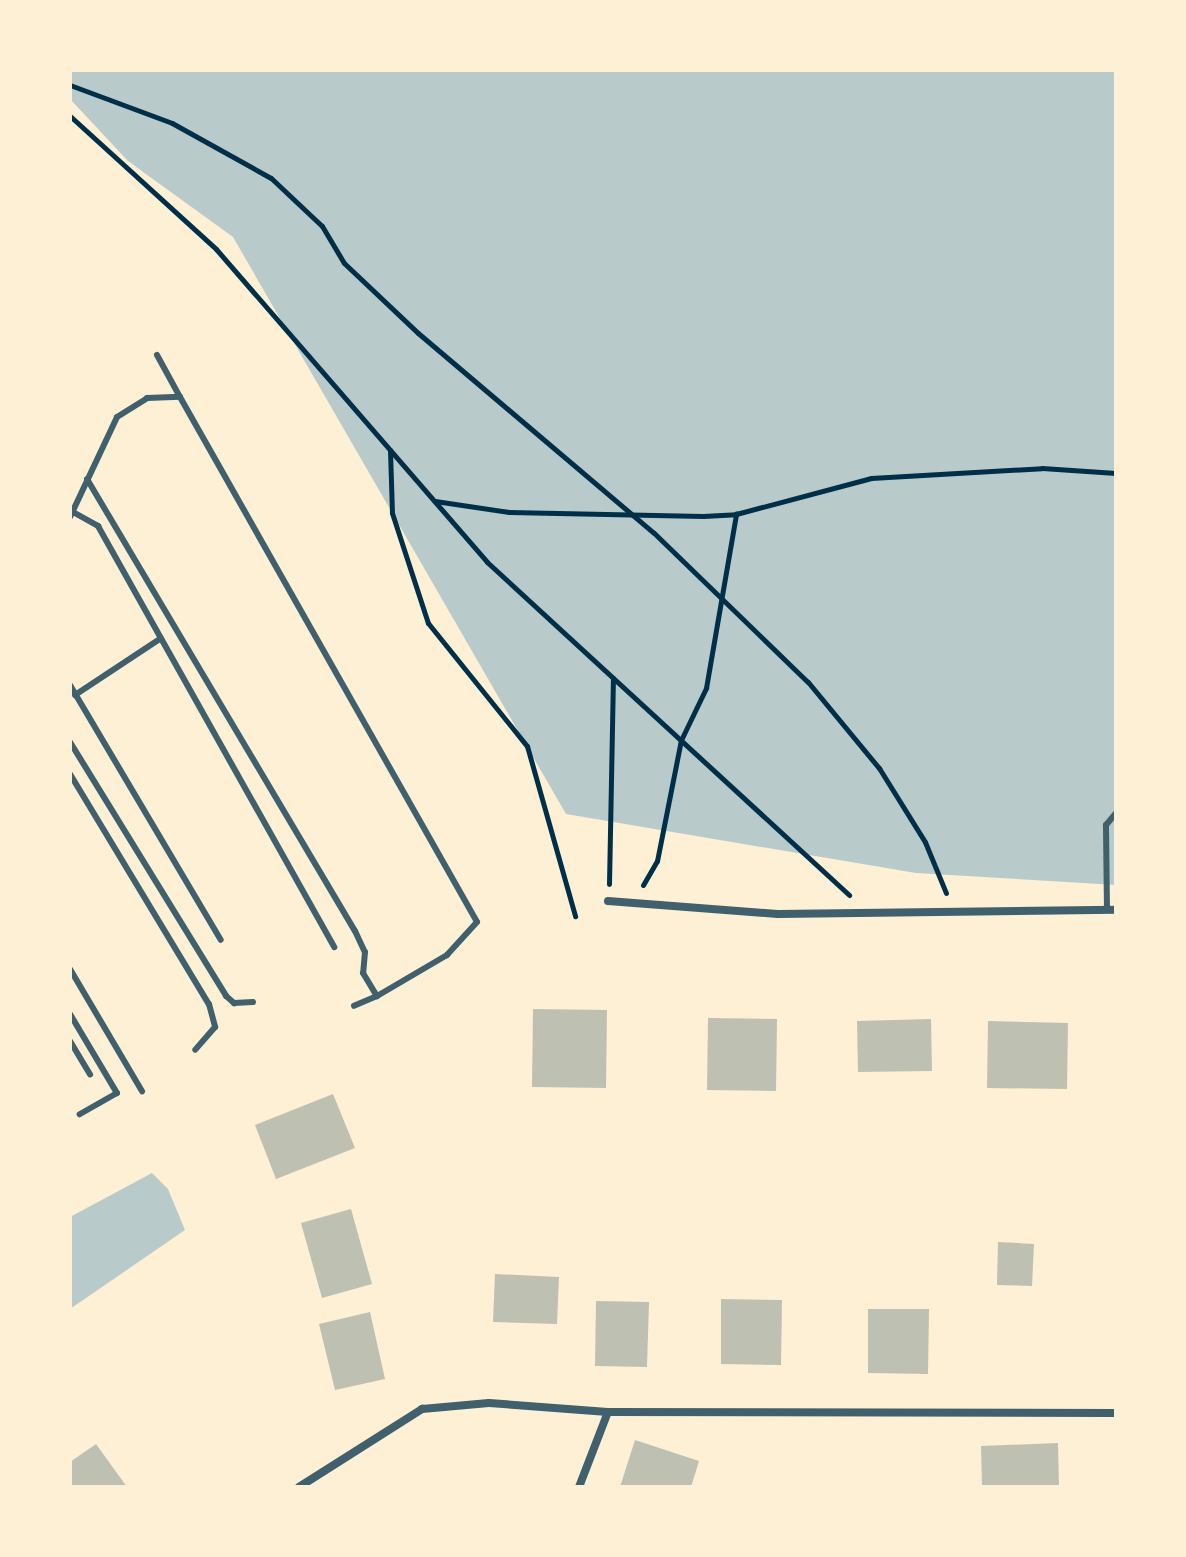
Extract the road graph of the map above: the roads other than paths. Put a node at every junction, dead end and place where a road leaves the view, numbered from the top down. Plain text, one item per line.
1 (157, 355) dead end
2 (180, 397) junction
3 (87, 479) junction
4 (72, 514) edge
5 (161, 638) junction
6 (70, 685) edge
7 (75, 695) junction
8 (70, 742) edge
9 (70, 774) edge
10 (1116, 813) edge
11 (608, 901) road end
12 (1112, 910) edge
13 (221, 940) dead end
14 (334, 947) dead end
15 (70, 969) edge
16 (377, 996) junction
17 (253, 1002) dead end
18 (354, 1006) dead end
19 (70, 1014) edge
20 (70, 1041) edge
21 (195, 1050) dead end
22 (90, 1074) dead end
23 (142, 1091) dead end
24 (80, 1114) dead end
25 (608, 1412) junction
26 (1116, 1413) edge
27 (299, 1487) edge
28 (579, 1487) edge

1 - 2 lane
2 - 3 lane
2 - 16 lane
3 - 4 lane
3 - 16 lane
4 - 5 lane
5 - 7 lane
5 - 14 lane
6 - 7 lane
7 - 13 lane
8 - 17 lane
9 - 21 lane
10 - 12 lane
11 - 12 street
15 - 23 lane
16 - 18 lane
19 - 24 lane
20 - 22 lane
25 - 26 street
25 - 27 street
25 - 28 street

